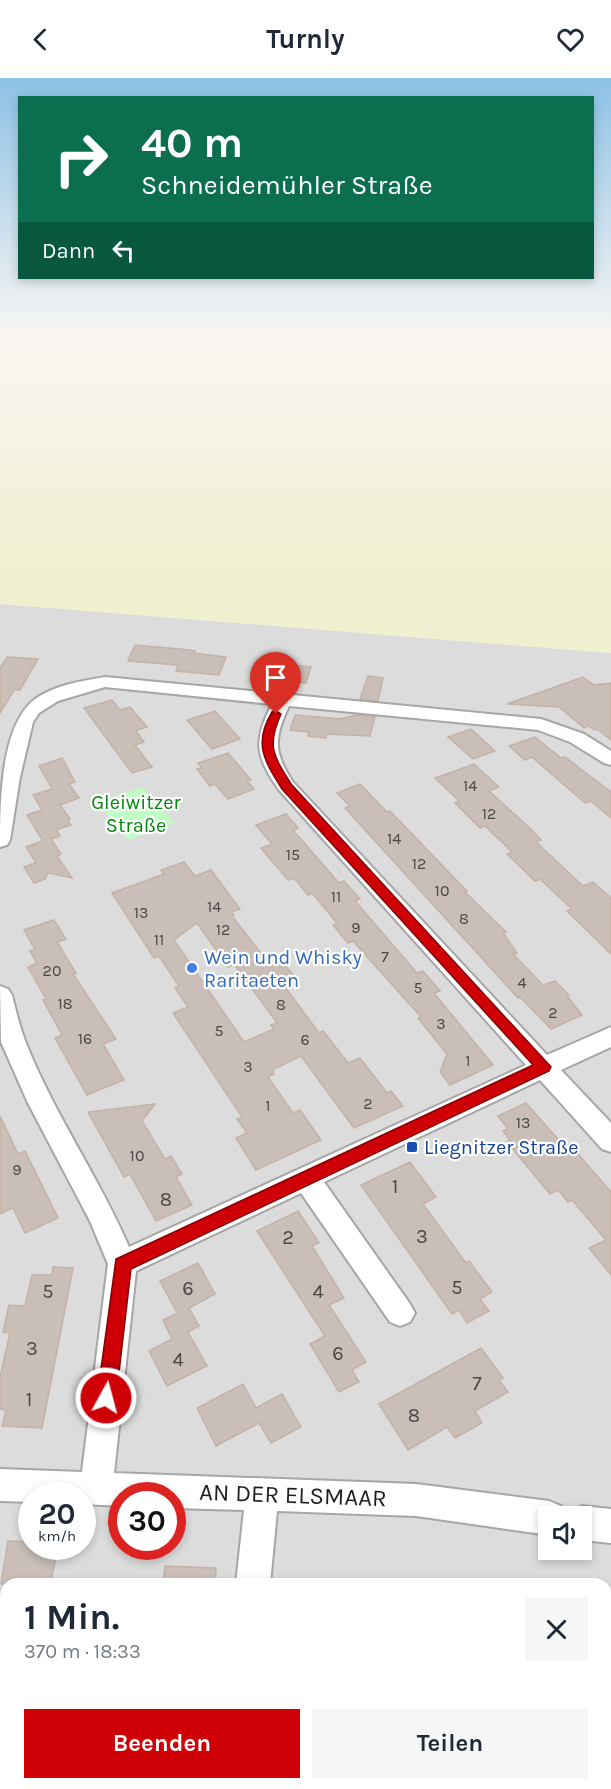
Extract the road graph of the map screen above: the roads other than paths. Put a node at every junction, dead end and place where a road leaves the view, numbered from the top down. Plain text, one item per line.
1 (282, 701) junction
2 (611, 759) edge
3 (0, 840) edge
4 (0, 995) edge
5 (611, 1036) edge
6 (544, 1067) junction
7 (611, 1141) edge
8 (307, 1180) junction
9 (123, 1264) junction
10 (400, 1313) dead end
11 (0, 1485) edge
12 (18, 1485) edge
13 (96, 1487) joint
14 (262, 1494) junction
15 (538, 1517) edge
16 (592, 1523) edge
17 (611, 1526) edge
18 (254, 1578) edge

1 - 2 street
1 - 3 street
1 - 6 street
4 - 9 street
5 - 6 street
6 - 7 street
6 - 8 street
8 - 9 street
8 - 10 street
9 - 13 street
11 - 12 street, AN DER ELSMAAR
13 - 14 street, AN DER ELSMAAR
14 - 15 street, AN DER ELSMAAR
14 - 18 street
16 - 17 street

